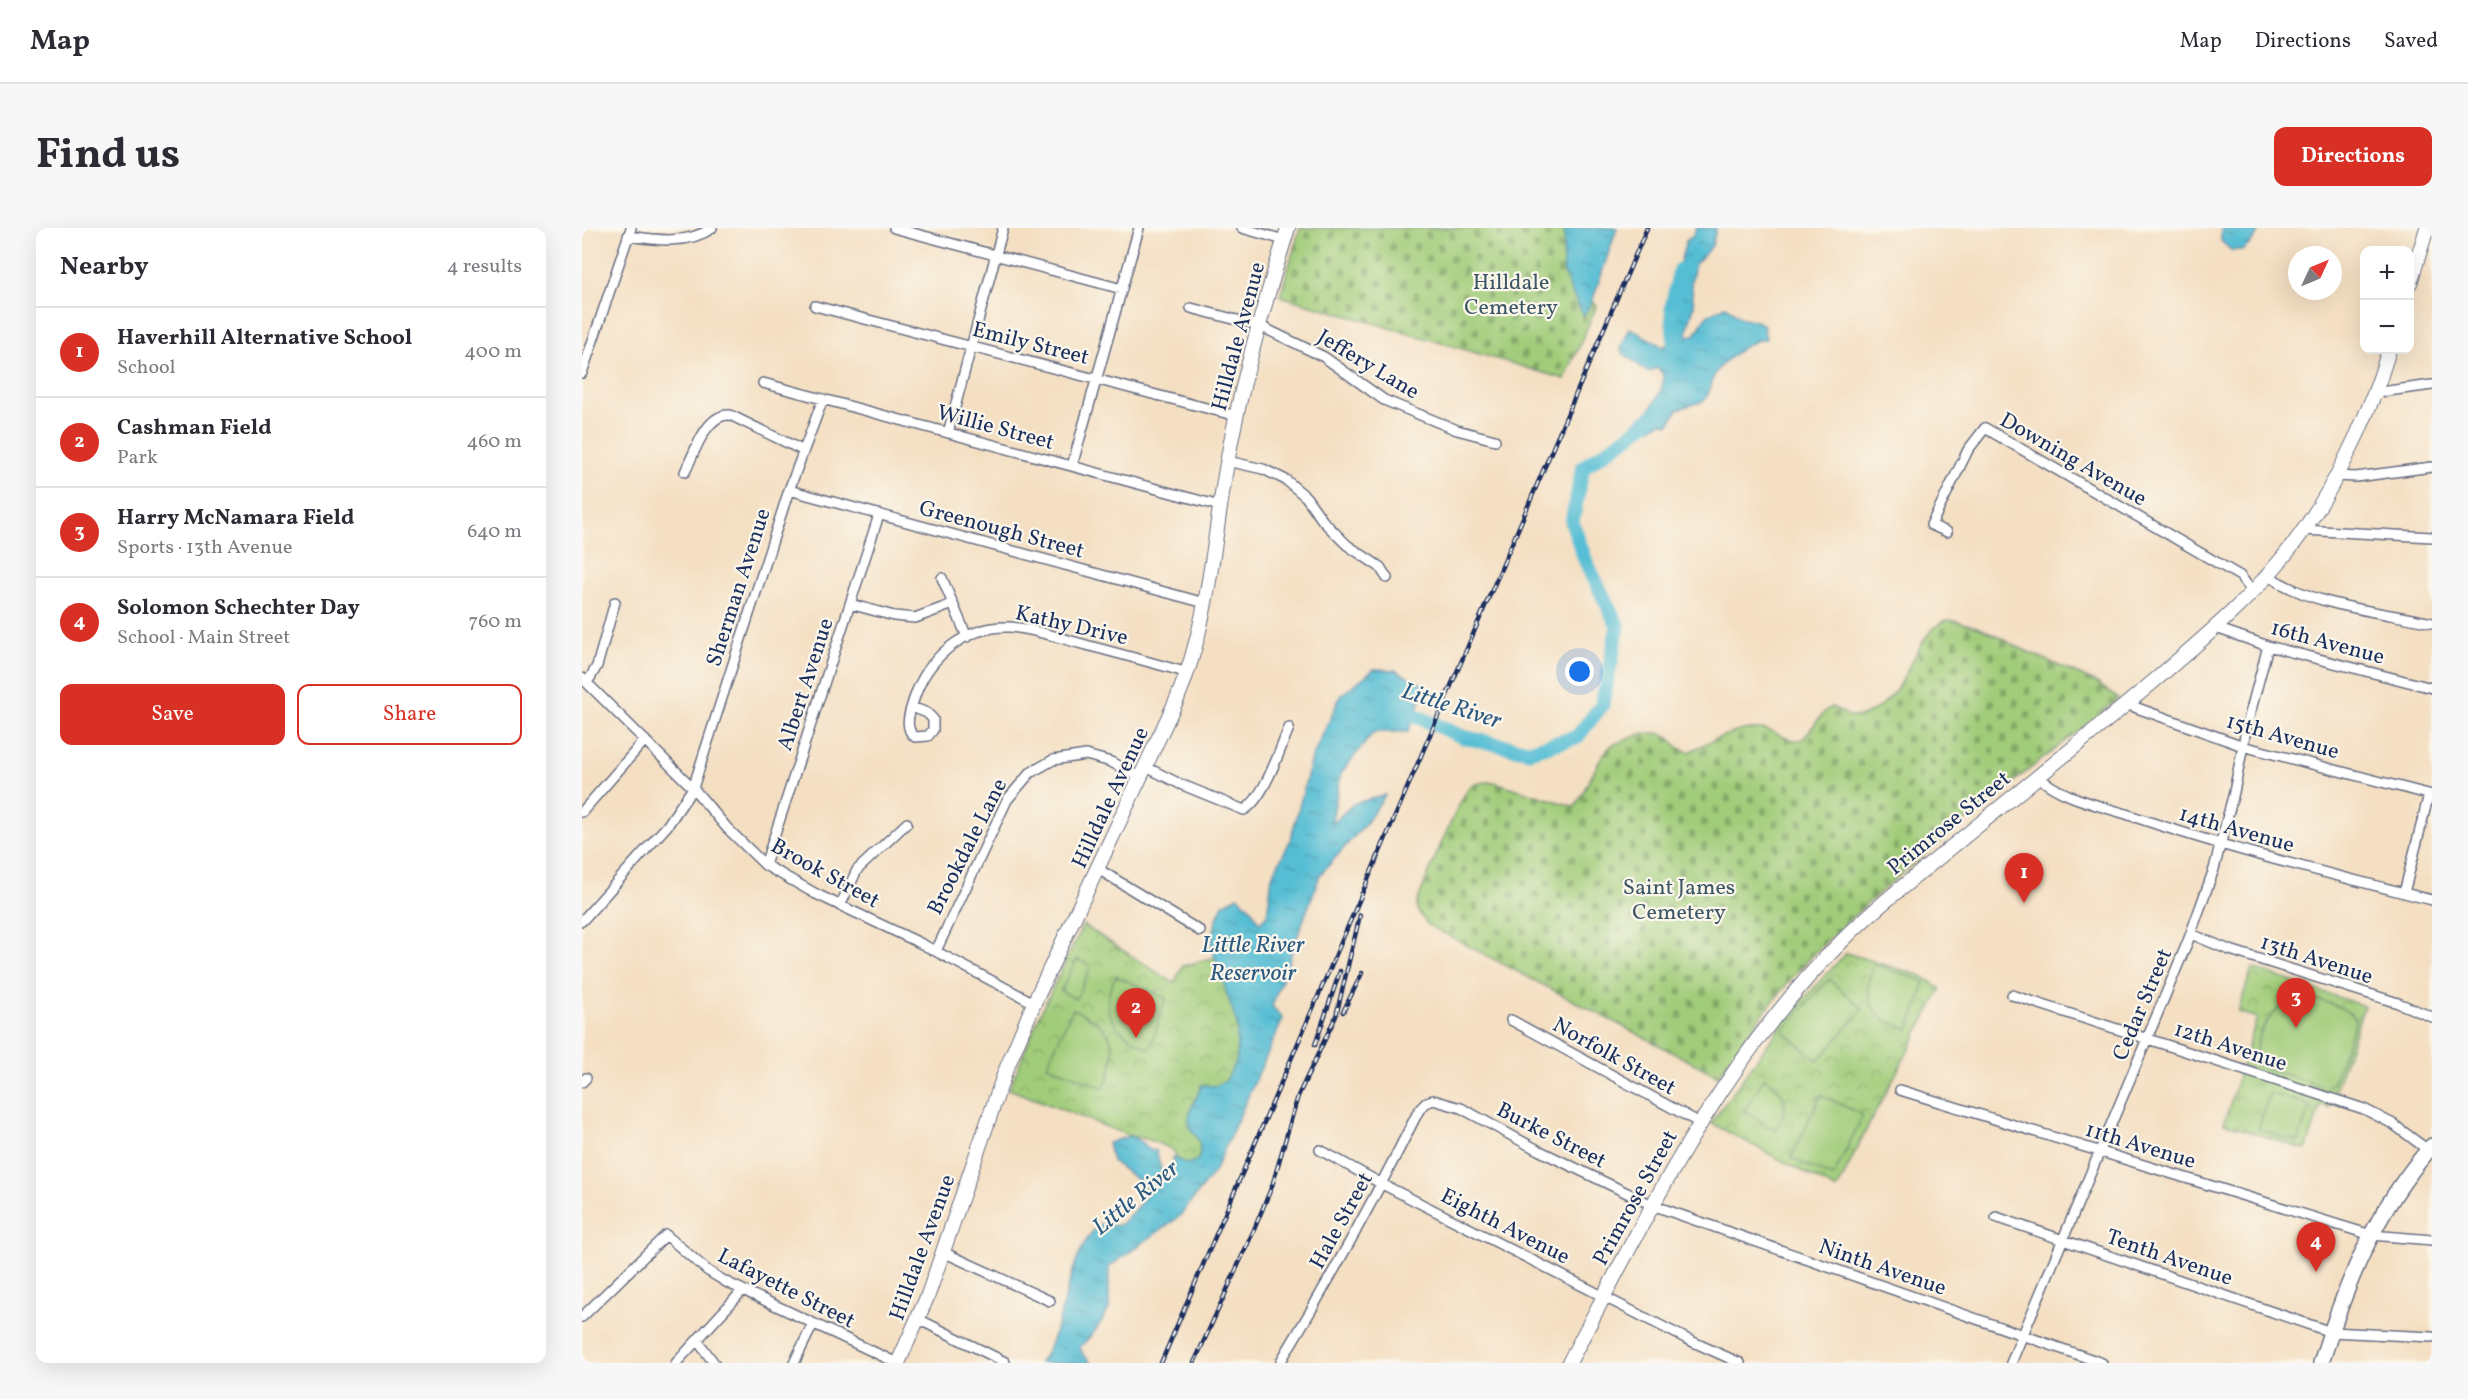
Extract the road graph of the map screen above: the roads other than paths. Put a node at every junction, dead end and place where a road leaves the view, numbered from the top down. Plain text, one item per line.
1 (712, 228) edge
2 (894, 228) edge
3 (1003, 228) edge
4 (1139, 228) edge
5 (1242, 228) edge
6 (2427, 228) edge
7 (630, 232) edge
8 (1286, 234) edge
9 (996, 255) junction
10 (2414, 268) edge
11 (1122, 289) junction
12 (815, 306) dead end
13 (1191, 308) dead end
14 (1260, 326) junction
15 (971, 347) junction
16 (2388, 354) edge
17 (582, 373) edge
18 (1097, 379) junction
19 (762, 383) dead end
20 (2432, 385) edge
21 (2373, 393) junction
22 (823, 399) junction
23 (1237, 416) junction
24 (948, 433) junction
25 (1496, 440) dead end
26 (802, 450) junction
27 (1227, 461) junction
28 (1072, 466) junction
29 (2432, 467) edge
30 (685, 472) dead end
31 (2337, 476) junction
32 (789, 490) junction
33 (1220, 506) junction
34 (879, 515) junction
35 (2303, 530) junction
36 (1947, 532) dead end
37 (2432, 537) edge
38 (2267, 575) junction
39 (942, 578) dead end
40 (1387, 578) dead end
41 (2252, 591) junction
42 (615, 602) dead end
43 (1205, 603) junction
44 (850, 604) junction
45 (953, 604) junction
46 (2432, 623) edge
47 (2216, 628) junction
48 (967, 637) junction
49 (2268, 646) junction
50 (1188, 672) junction
51 (584, 681) edge
52 (2432, 688) edge
53 (2126, 704) junction
54 (912, 707) dead end
55 (1289, 728) dead end
56 (645, 740) junction
57 (2243, 746) junction
58 (1144, 772) junction
59 (2037, 776) junction
60 (693, 788) junction
61 (2430, 795) edge
62 (582, 812) edge
63 (906, 823) dead end
64 (2220, 845) junction
65 (765, 865) junction
66 (1098, 870) junction
67 (2404, 893) junction
68 (2432, 900) edge
69 (840, 906) junction
70 (582, 921) edge
71 (1200, 931) dead end
72 (2190, 934) junction
73 (936, 951) junction
74 (2012, 995) dead end
75 (1034, 1003) junction
76 (2432, 1017) edge
77 (1511, 1020) dead end
78 (2148, 1039) junction
79 (1900, 1089) dead end
80 (1433, 1100) joint
81 (1700, 1123) junction
82 (2430, 1148) edge
83 (1320, 1150) dead end
84 (2100, 1152) junction
85 (1382, 1184) junction
86 (1652, 1205) junction
87 (1996, 1217) dead end
88 (2371, 1235) junction
89 (2064, 1240) junction
90 (2432, 1240) edge
91 (943, 1252) junction
92 (743, 1290) junction
93 (1604, 1297) junction
94 (1050, 1301) dead end
95 (582, 1317) edge
96 (918, 1319) junction
97 (813, 1324) junction
98 (2331, 1332) junction
99 (2023, 1335) junction
100 (2432, 1337) edge
101 (697, 1340) junction
102 (1005, 1362) edge
103 (1281, 1362) edge
104 (676, 1363) edge
105 (714, 1363) edge
106 (794, 1363) edge
107 (897, 1363) edge
108 (1569, 1363) edge
109 (1740, 1363) edge
110 (2011, 1363) edge
111 (2102, 1363) edge
112 (2321, 1363) edge

1 - 7 street
2 - 9 street
3 - 9 street
4 - 11 street
5 - 8 street
6 - 10 main road
7 - 17 street
8 - 14 main road, Hilldale Avenue
9 - 11 street
9 - 15 street
11 - 18 street
12 - 15 street, Emily Street
13 - 14 street, Jeffery Lane
14 - 23 main road, Hilldale Avenue
14 - 25 street, Jeffery Lane
15 - 18 street, Emily Street
15 - 24 street
16 - 21 main road, Primrose Street
18 - 23 street, Emily Street
18 - 28 street
19 - 22 street, Willie Street
20 - 21 street
21 - 31 main road, Primrose Street
22 - 24 street, Willie Street
22 - 26 street, Sherman Avenue
23 - 27 main road, Hilldale Avenue
24 - 28 street, Willie Street
26 - 30 street
26 - 32 street, Sherman Avenue
27 - 33 main road, Hilldale Avenue
27 - 40 street
28 - 33 street, Willie Street
29 - 31 street
31 - 35 main road, Primrose Street
32 - 34 street, Greenough Street
32 - 60 street, Sherman Avenue
33 - 43 main road, Hilldale Avenue
34 - 43 street, Greenough Street
34 - 44 street, Albert Avenue
35 - 37 street
35 - 38 main road, Primrose Street
36 - 41 street, Downing Avenue
38 - 41 main road, Primrose Street
38 - 46 street
39 - 45 street
41 - 47 main road, Primrose Street
42 - 51 street
43 - 50 main road, Hilldale Avenue
44 - 45 street
44 - 65 street, Albert Avenue
45 - 48 street
47 - 49 street, 16th Avenue
47 - 53 main road, Primrose Street
48 - 50 street, Kathy Drive
48 - 54 street, Kathy Drive
49 - 52 street, 16th Avenue
49 - 57 street, Cedar Street
50 - 58 main road, Hilldale Avenue
51 - 56 street, Brook Street
53 - 57 street, 15th Avenue
53 - 59 main road, Primrose Street
55 - 58 street, Brookdale Lane
56 - 60 street, Brook Street
56 - 62 street
57 - 61 street, 15th Avenue
57 - 64 street, Cedar Street
58 - 66 main road, Hilldale Avenue
58 - 73 street, Brookdale Lane
59 - 64 street, 14th Avenue
59 - 81 main road, Primrose Street
60 - 65 street, Brook Street
60 - 70 street, Sherman Avenue
61 - 67 street
63 - 69 street
64 - 67 street, 14th Avenue
64 - 72 street, Cedar Street
65 - 69 street, Brook Street
66 - 71 street
66 - 75 main road, Hilldale Avenue
67 - 68 street, 14th Avenue
69 - 73 street, Brook Street
72 - 76 street, 13th Avenue
72 - 78 street, Cedar Street
73 - 75 street, Brook Street
74 - 78 street, 12th Avenue
75 - 91 main road, Hilldale Avenue
77 - 81 street, Norfolk Street
78 - 82 street, 12th Avenue
78 - 84 street, Cedar Street
79 - 84 street, 11th Avenue
80 - 85 street, Hale Street
80 - 86 street, Burke Street
81 - 86 main road, Primrose Street
82 - 88 main road
83 - 85 street, Eighth Avenue
84 - 88 street, 11th Avenue
84 - 89 street, Cedar Street
85 - 93 street, Eighth Avenue
85 - 103 street, Hale Street
86 - 93 main road, Primrose Street
86 - 99 street, Ninth Avenue
87 - 89 street, Tenth Avenue
88 - 90 street, 11th Avenue
88 - 98 main road
89 - 98 street, Tenth Avenue
89 - 99 street, Cedar Street
91 - 94 street
91 - 96 main road, Hilldale Avenue
92 - 95 street, Lafayette Street
92 - 97 street, Lafayette Street
92 - 101 street
93 - 108 main road, Primrose Street
93 - 109 street, Eighth Avenue
96 - 102 street
96 - 107 main road, Hilldale Avenue
97 - 106 street
97 - 107 street, Lafayette Street
98 - 100 street, Tenth Avenue
98 - 112 main road
99 - 110 street, Cedar Street
99 - 111 street, Ninth Avenue
101 - 104 street
101 - 105 street

